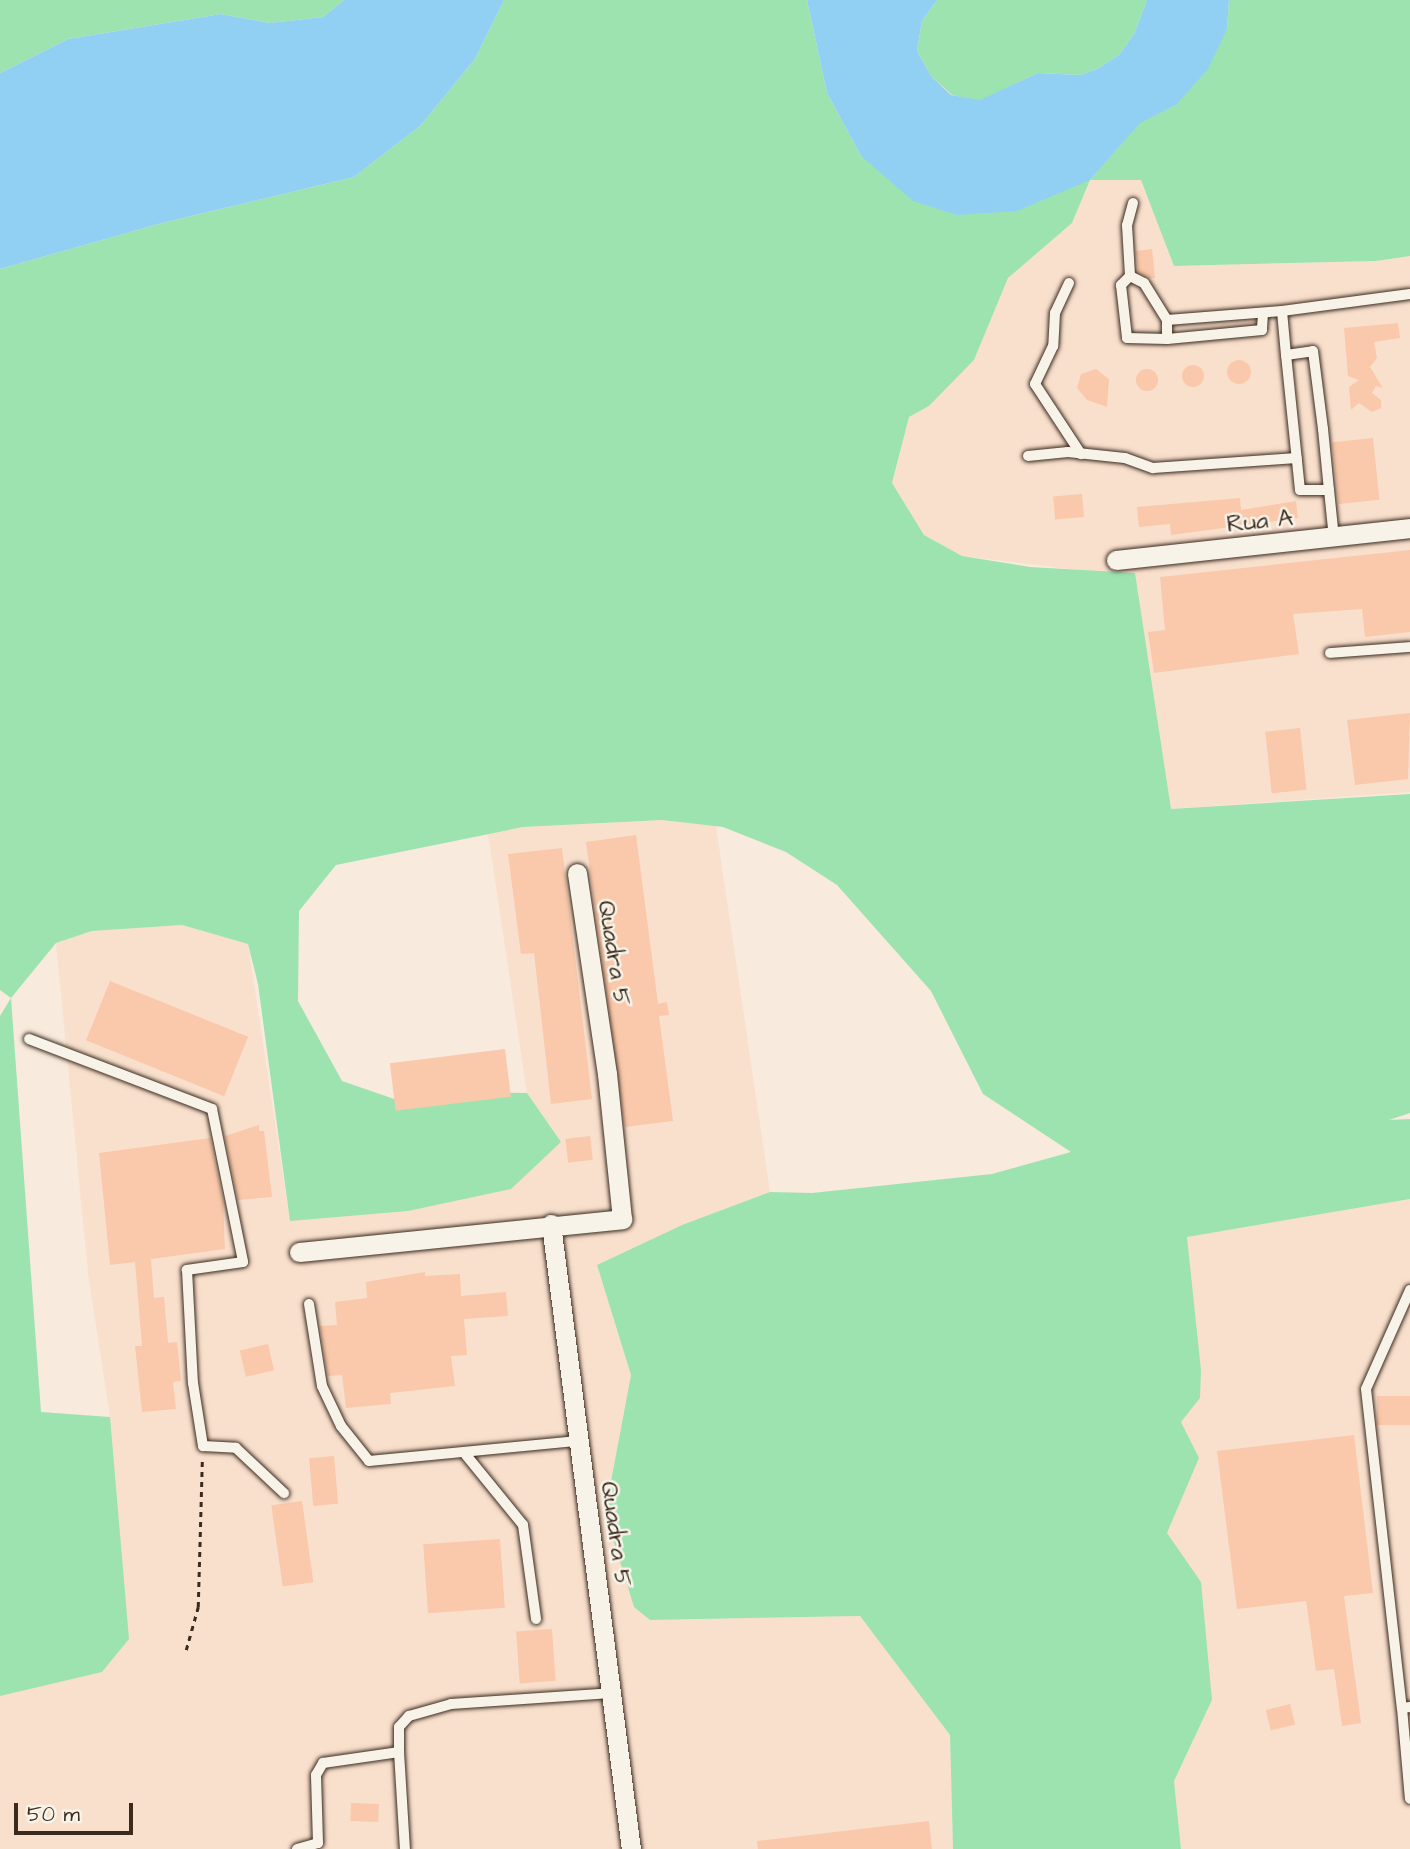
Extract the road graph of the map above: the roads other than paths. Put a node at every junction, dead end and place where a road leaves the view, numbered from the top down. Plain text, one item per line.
1 (1133, 203) dead end
2 (1130, 276) junction
3 (1069, 283) dead end
4 (1410, 294) edge
5 (1282, 311) junction
6 (1263, 314) junction
7 (1167, 320) junction
8 (1167, 339) junction
9 (1286, 355) junction
10 (1081, 454) junction
11 (1028, 456) dead end
12 (1297, 458) junction
13 (1329, 490) junction
14 (1410, 528) edge
15 (1334, 538) junction
16 (1115, 560) dead end
17 (1410, 647) edge
18 (1330, 653) dead end
19 (577, 873) dead end
20 (29, 1039) dead end
21 (551, 1224) junction
22 (299, 1252) dead end
23 (1410, 1290) edge
24 (309, 1304) dead end
25 (578, 1441) junction
26 (467, 1455) junction
27 (284, 1493) dead end
28 (536, 1619) dead end
29 (611, 1693) junction
30 (1406, 1707) edge
31 (399, 1752) junction
32 (1410, 1799) edge
33 (297, 1849) edge
34 (405, 1849) edge
35 (631, 1849) edge

1 - 2 lane
2 - 7 lane
2 - 8 lane
3 - 10 lane
4 - 5 lane
5 - 6 lane
5 - 9 lane
6 - 7 lane
6 - 8 lane
7 - 8 lane
9 - 12 lane
9 - 13 lane
10 - 11 lane
10 - 12 lane
12 - 13 lane
13 - 15 lane
14 - 15 street, Rua A
15 - 16 street, Rua A
17 - 18 lane
19 - 21 street, Quadra 5
20 - 27 lane
21 - 22 street, Quadra 5
21 - 25 street, Quadra 5
23 - 30 lane
24 - 26 lane
25 - 26 lane
25 - 29 street, Quadra 5
26 - 28 lane
29 - 31 lane
29 - 35 street, Quadra 5
30 - 32 lane
31 - 33 lane
31 - 34 lane

